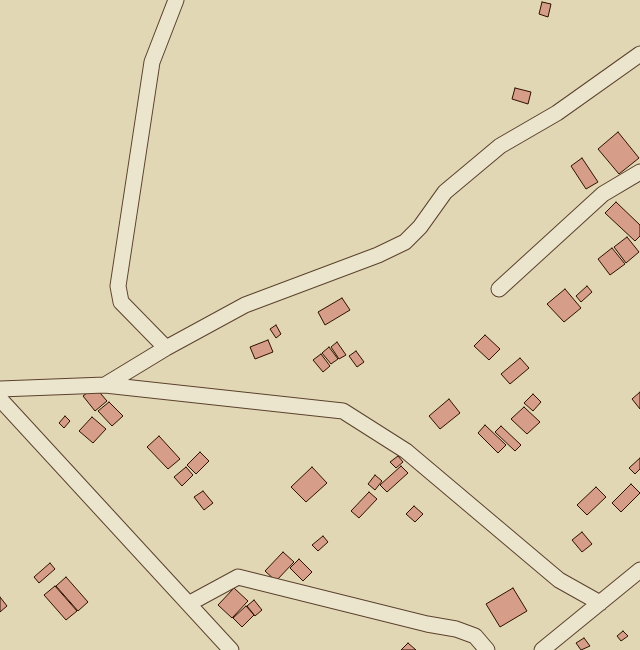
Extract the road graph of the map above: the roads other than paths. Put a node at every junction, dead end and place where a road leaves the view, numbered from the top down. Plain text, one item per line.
1 (176, 0) edge
2 (640, 54) edge
3 (640, 172) edge
4 (499, 289) dead end
5 (166, 348) junction
6 (105, 385) junction
7 (0, 389) edge
8 (0, 399) edge
9 (640, 570) edge
10 (190, 603) junction
11 (600, 603) junction
12 (231, 650) edge
13 (487, 650) edge
14 (542, 650) edge

1 - 5 street
2 - 5 street
3 - 4 street
5 - 6 street
6 - 7 street
6 - 11 street
8 - 10 street
9 - 11 street
10 - 12 street
10 - 13 street
11 - 14 street

